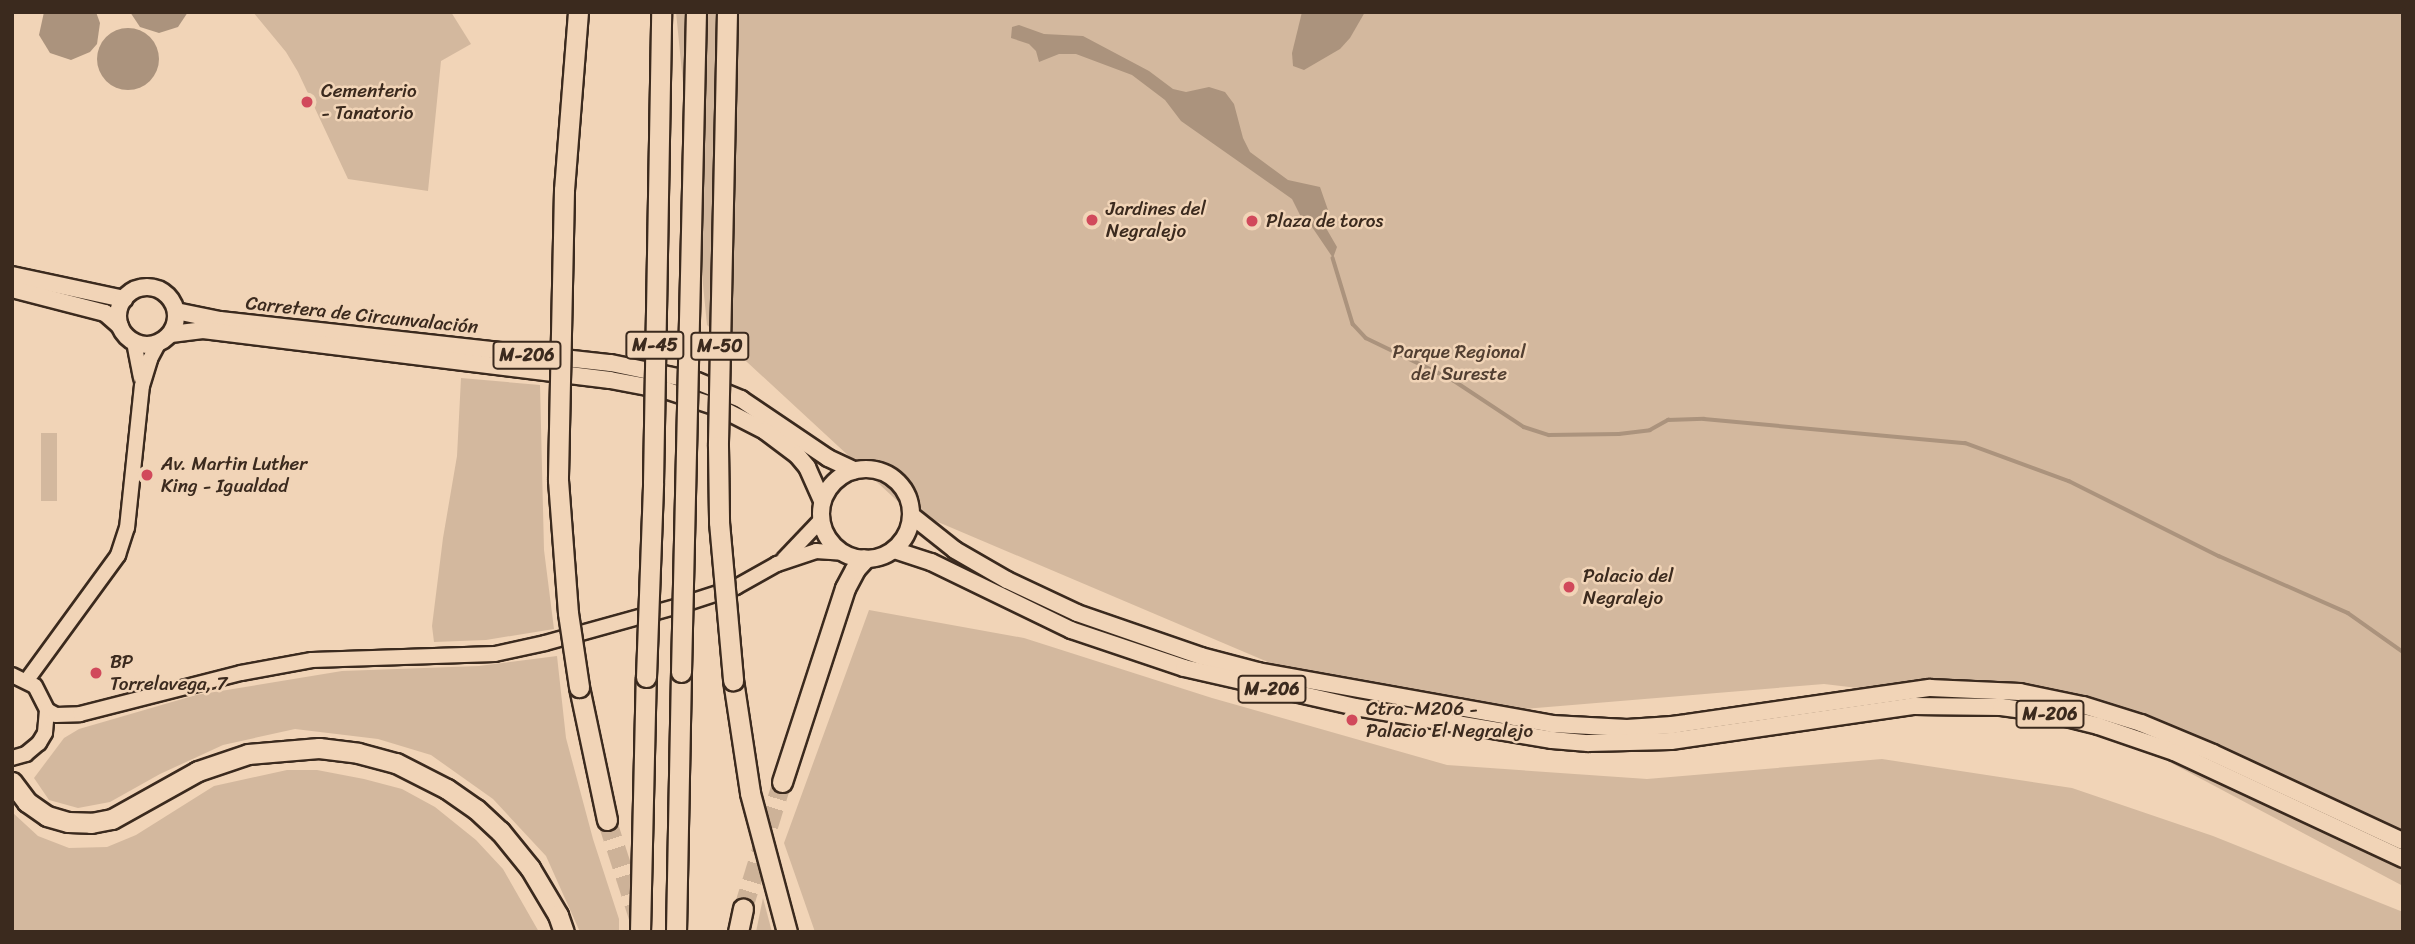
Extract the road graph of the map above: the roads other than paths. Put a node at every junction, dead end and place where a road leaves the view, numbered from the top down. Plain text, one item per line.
1 (578, 12) edge
2 (661, 12) edge
3 (696, 12) edge
4 (727, 12) edge
5 (12, 275) edge
6 (12, 289) edge
7 (124, 299) junction
8 (176, 311) junction
9 (120, 327) junction
10 (164, 339) junction
11 (134, 342) junction
12 (142, 386) junction
13 (854, 470) junction
14 (822, 502) junction
15 (911, 515) junction
16 (821, 520) junction
17 (894, 550) junction
18 (842, 553) junction
19 (864, 559) junction
20 (778, 564) junction
21 (12, 674) edge
22 (27, 680) junction
23 (47, 710) junction
24 (80, 714) junction
25 (44, 733) junction
26 (12, 758) edge
27 (12, 782) edge
28 (782, 782) tunnel mouth
29 (607, 820) tunnel mouth
30 (2403, 841) edge
31 (2403, 859) edge
32 (743, 909) tunnel mouth
33 (564, 932) edge
34 (640, 932) edge
35 (676, 932) edge
36 (738, 932) edge
37 (787, 932) edge

1 - 29 highway, bridge
2 - 34 highway, M-45, bridge
3 - 35 highway, M-45, bridge
4 - 37 highway, M-50, bridge
5 - 7 main road
6 - 9 main road
7 - 8 main road
7 - 9 main road
8 - 10 main road
8 - 13 main road, Carretera de Circunvalación / M-206
9 - 11 main road
10 - 11 main road, M-206
10 - 12 street
10 - 14 main road, Carretera de Circunvalación / M-206
11 - 12 street
12 - 22 street
13 - 14 main road
13 - 15 main road, M-206
14 - 16 main road, M-206
15 - 17 main road
15 - 30 main road, M-206
16 - 18 main road
16 - 20 street
17 - 19 main road
17 - 31 main road, M-206
18 - 19 main road
18 - 20 street
19 - 28 highway
20 - 24 street
21 - 22 street
22 - 23 street
23 - 24 street
23 - 25 street
24 - 25 street
25 - 26 street
27 - 33 highway
32 - 36 highway

